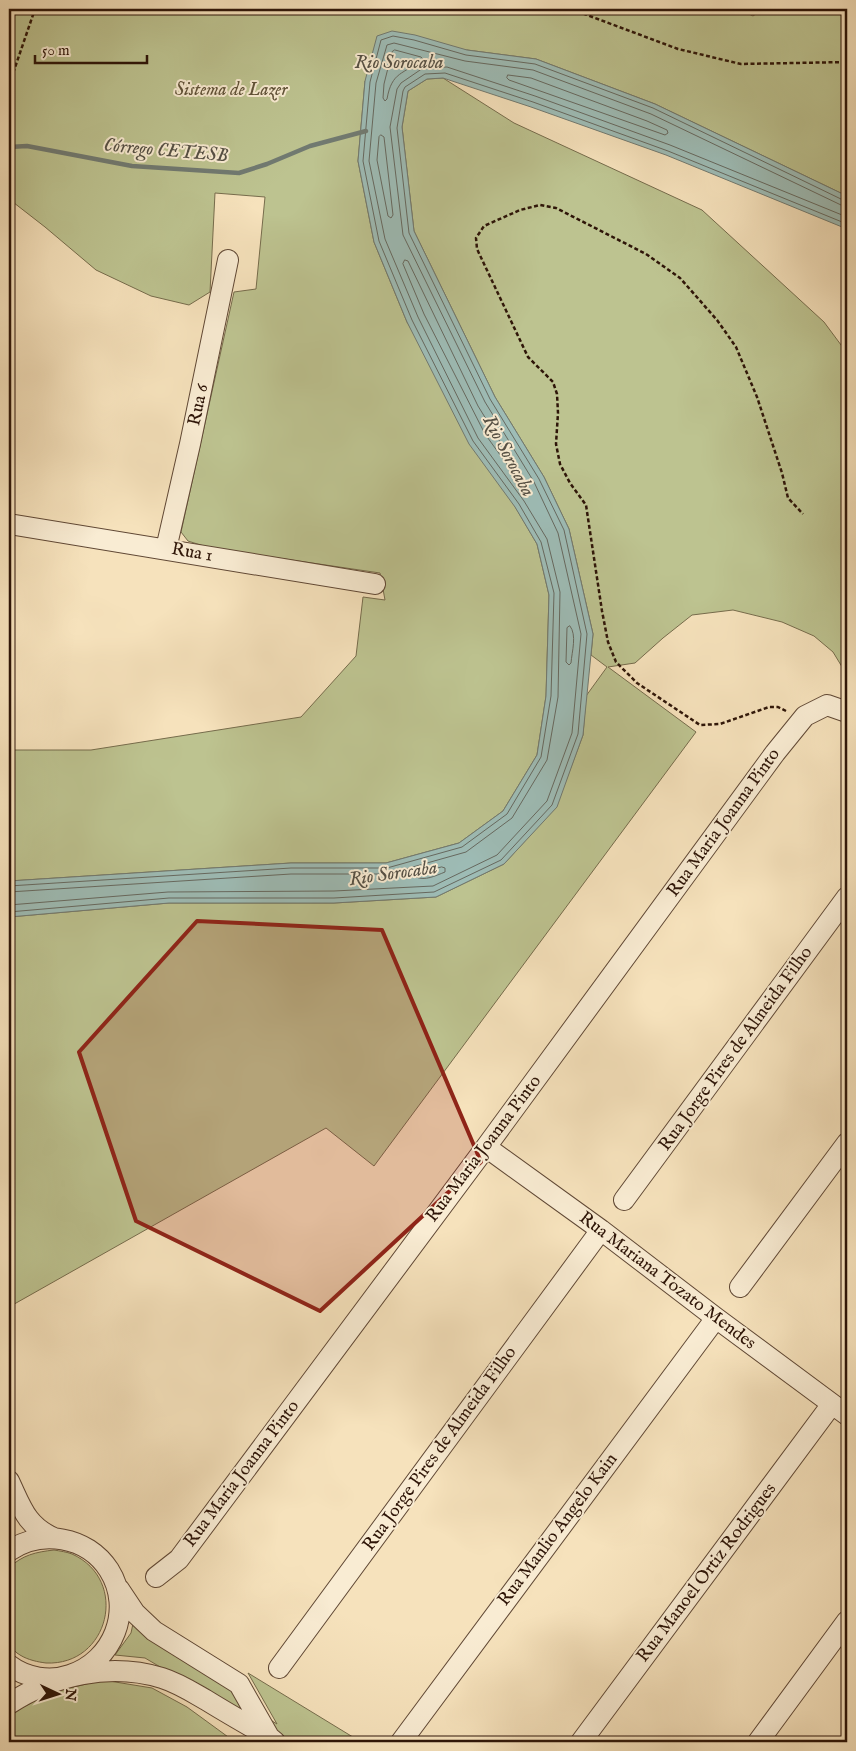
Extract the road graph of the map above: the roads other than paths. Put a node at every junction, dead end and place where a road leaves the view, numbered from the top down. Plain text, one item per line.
1 (228, 260) dead end
2 (9, 524) edge
3 (166, 549) junction
4 (375, 584) dead end
5 (847, 712) edge
6 (847, 897) edge
7 (847, 1143) edge
8 (486, 1147) junction
9 (624, 1200) dead end
10 (600, 1230) junction
11 (740, 1286) dead end
12 (716, 1318) junction
13 (840, 1409) edge
14 (9, 1481) edge
15 (54, 1538) junction
16 (9, 1551) edge
17 (156, 1577) dead end
18 (115, 1581) junction
19 (847, 1622) edge
20 (9, 1666) edge
21 (279, 1668) dead end
22 (67, 1677) junction
23 (9, 1704) edge
24 (272, 1739) edge
25 (400, 1742) edge
26 (581, 1742) edge
27 (758, 1742) edge

1 - 3 street, Rua 6
2 - 3 street, Rua 1
3 - 4 street, Rua 1
5 - 8 street, Rua Maria Joanna Pinto
6 - 9 street, Rua Jorge Pires de Almeida Filho
7 - 11 street
8 - 10 street, Rua Mariana Tozato Mendes
8 - 17 street, Rua Maria Joanna Pinto
10 - 12 street, Rua Mariana Tozato Mendes
10 - 21 street, Rua Jorge Pires de Almeida Filho
12 - 13 street, Rua Mariana Tozato Mendes
12 - 25 street, Rua Manlio Angelo Kain
13 - 26 street, Rua Manoel Ortiz Rodrigues
14 - 15 street
15 - 16 street
15 - 18 street
18 - 22 street
18 - 24 street
19 - 27 street
20 - 22 street
22 - 23 street
22 - 24 street

